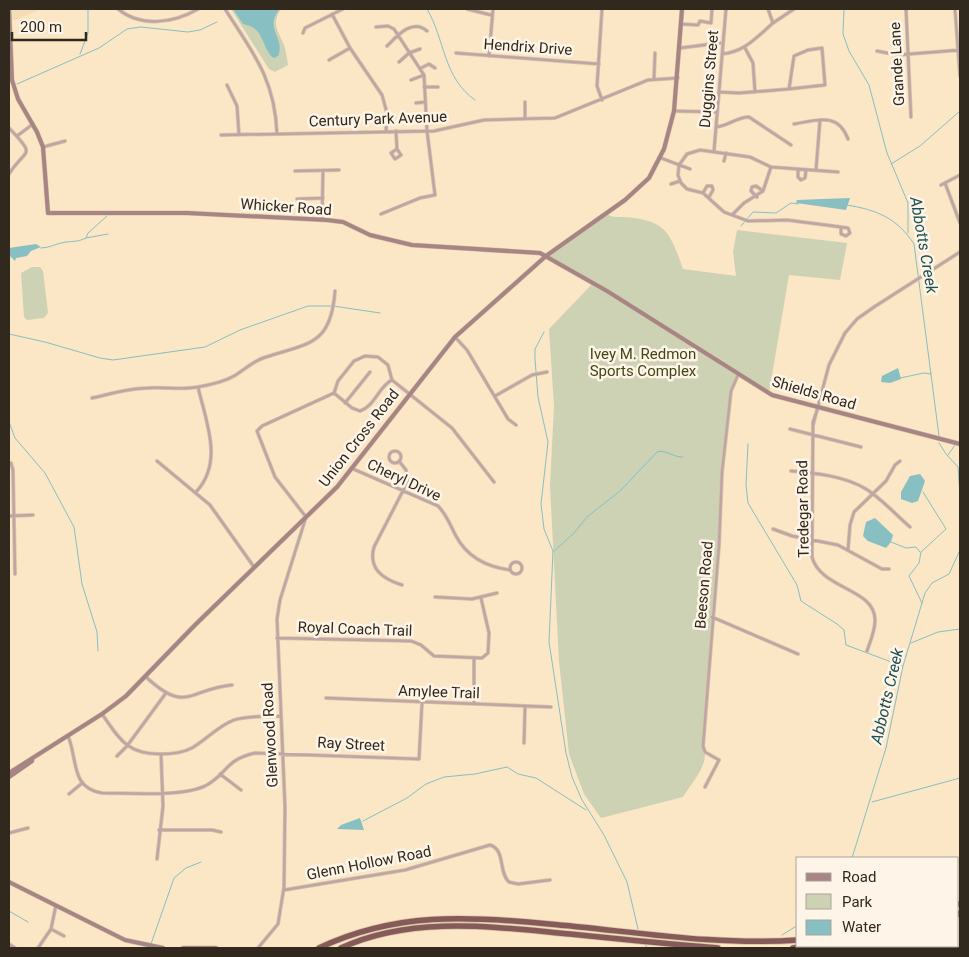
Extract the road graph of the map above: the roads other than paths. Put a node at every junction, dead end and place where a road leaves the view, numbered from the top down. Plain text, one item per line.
1 (9, 9) edge
2 (118, 9) edge
3 (198, 9) edge
4 (225, 9) edge
5 (343, 9) edge
6 (467, 9) edge
7 (493, 9) edge
8 (602, 9) edge
9 (682, 9) edge
10 (712, 9) edge
11 (726, 9) edge
12 (768, 9) edge
13 (794, 9) edge
14 (906, 9) edge
15 (956, 9) edge
16 (332, 14) junction
17 (491, 15) junction
18 (773, 23) junction
19 (681, 24) junction
20 (376, 27) dead end
21 (427, 31) dead end
22 (303, 33) dead end
23 (399, 35) junction
24 (720, 43) dead end
25 (387, 46) dead end
26 (350, 48) junction
27 (680, 48) junction
28 (745, 48) junction
29 (420, 50) dead end
30 (959, 50) edge
31 (877, 51) dead end
32 (655, 53) dead end
33 (409, 54) junction
34 (456, 54) dead end
35 (722, 54) junction
36 (908, 54) junction
37 (489, 56) junction
38 (329, 60) dead end
39 (399, 62) dead end
40 (599, 64) junction
41 (421, 68) junction
42 (435, 68) dead end
43 (424, 75) junction
44 (960, 76) edge
45 (654, 78) junction
46 (678, 78) junction
47 (411, 80) dead end
48 (227, 85) dead end
49 (438, 87) dead end
50 (424, 88) junction
51 (789, 89) junction
52 (719, 92) junction
53 (756, 92) junction
54 (602, 100) junction
55 (425, 102) junction
56 (525, 102) dead end
57 (416, 103) dead end
58 (674, 111) junction
59 (717, 112) junction
60 (911, 117) dead end
61 (525, 119) junction
62 (820, 120) junction
63 (33, 124) junction
64 (794, 124) dead end
65 (716, 127) junction
66 (9, 128) edge
67 (427, 131) junction
68 (386, 132) junction
69 (396, 132) junction
70 (277, 134) junction
71 (221, 135) dead end
72 (239, 135) junction
73 (17, 136) junction
74 (848, 139) dead end
75 (65, 141) dead end
76 (791, 145) dead end
77 (43, 147) junction
78 (397, 149) dead end
79 (714, 151) junction
80 (726, 153) junction
81 (661, 158) junction
82 (724, 161) dead end
83 (679, 165) junction
84 (771, 167) junction
85 (690, 169) dead end
86 (323, 170) junction
87 (339, 170) dead end
88 (798, 170) junction
89 (806, 170) junction
90 (816, 170) junction
91 (295, 172) dead end
92 (838, 172) dead end
93 (9, 174) edge
94 (960, 176) edge
95 (680, 181) junction
96 (946, 183) junction
97 (671, 184) dead end
98 (941, 185) dead end
99 (763, 191) junction
100 (703, 193) junction
101 (709, 197) junction
102 (757, 197) junction
103 (297, 198) dead end
104 (323, 198) junction
105 (382, 214) dead end
106 (733, 214) junction
107 (322, 220) junction
108 (960, 223) edge
109 (841, 227) junction
110 (960, 252) edge
111 (546, 256) junction
112 (335, 291) dead end
113 (455, 337) junction
114 (370, 372) dead end
115 (547, 372) dead end
116 (738, 375) junction
117 (392, 380) junction
118 (198, 387) junction
119 (334, 393) junction
120 (409, 393) junction
121 (495, 396) junction
122 (92, 398) dead end
123 (345, 403) junction
124 (818, 408) junction
125 (516, 425) dead end
126 (790, 429) dead end
127 (813, 434) junction
128 (960, 444) edge
129 (861, 447) dead end
130 (399, 461) junction
131 (900, 461) dead end
132 (157, 462) dead end
133 (11, 464) dead end
134 (351, 468) junction
135 (791, 471) dead end
136 (812, 473) junction
137 (494, 482) dead end
138 (404, 491) junction
139 (196, 492) junction
140 (873, 494) junction
141 (9, 516) edge
142 (16, 516) junction
143 (33, 516) dead end
144 (306, 517) junction
145 (910, 527) dead end
146 (773, 529) dead end
147 (812, 540) junction
148 (848, 550) junction
149 (9, 554) edge
150 (15, 554) junction
151 (254, 567) junction
152 (889, 569) dead end
153 (510, 570) junction
154 (15, 574) dead end
155 (402, 585) dead end
156 (497, 593) dead end
157 (435, 597) dead end
158 (481, 598) junction
159 (712, 617) junction
160 (277, 638) junction
161 (868, 651) dead end
162 (798, 654) dead end
163 (474, 658) junction
164 (146, 676) junction
165 (232, 685) dead end
166 (166, 693) junction
167 (326, 698) dead end
168 (422, 703) junction
169 (474, 704) junction
170 (524, 707) junction
171 (551, 707) dead end
172 (102, 714) junction
173 (280, 716) junction
174 (68, 736) junction
175 (524, 743) dead end
176 (127, 746) junction
177 (282, 752) junction
178 (161, 754) junction
179 (117, 756) dead end
180 (33, 759) junction
181 (9, 773) edge
182 (220, 774) junction
183 (9, 777) edge
184 (81, 784) junction
185 (706, 788) dead end
186 (241, 790) dead end
187 (162, 792) junction
188 (70, 794) dead end
189 (28, 828) dead end
190 (159, 830) junction
191 (222, 832) dead end
192 (9, 833) edge
193 (157, 859) dead end
194 (9, 880) edge
195 (550, 880) dead end
196 (284, 890) junction
197 (56, 905) junction
198 (51, 929) junction
199 (64, 936) dead end
200 (796, 940) edge
201 (9, 944) edge
202 (15, 948) edge
203 (38, 948) edge
204 (163, 948) edge
205 (184, 948) edge
206 (216, 948) edge
207 (258, 948) edge
208 (319, 948) edge
209 (341, 948) edge
210 (718, 948) edge

1 - 63 street
2 - 3 street
4 - 70 street
5 - 16 street
6 - 17 street
7 - 17 street
8 - 40 street
9 - 19 street, Union Cross Road
10 - 19 street
11 - 35 street, Duggins Street
12 - 18 street
13 - 18 street
14 - 36 street, Grande Lane
15 - 30 street
16 - 22 street
16 - 26 street
17 - 37 street
18 - 28 street
19 - 27 street, Union Cross Road
20 - 23 street
21 - 23 street
23 - 25 street
23 - 33 street
24 - 27 street
26 - 38 street
26 - 68 street
27 - 46 street, Union Cross Road
28 - 35 street
28 - 53 street
29 - 33 street
30 - 36 street
30 - 44 street
31 - 36 street
32 - 45 street
33 - 39 street
33 - 41 street
34 - 37 street, Hendrix Drive
35 - 52 street, Duggins Street
36 - 60 street, Grande Lane
37 - 40 street, Hendrix Drive
40 - 54 street
41 - 42 street
41 - 43 street
43 - 47 street
43 - 50 street
45 - 46 street, Century Park Avenue
45 - 54 street, Century Park Avenue
46 - 58 street, Union Cross Road
48 - 72 street
49 - 50 street
50 - 55 street
51 - 51 street
51 - 53 street
52 - 53 street
52 - 59 street, Duggins Street
54 - 61 street, Century Park Avenue
55 - 57 street
55 - 67 street
56 - 61 street
58 - 59 street
58 - 81 street, Union Cross Road
59 - 65 street, Duggins Street
61 - 67 street, Century Park Avenue
62 - 64 street
62 - 74 street
62 - 90 street
63 - 73 street
63 - 77 street
65 - 76 street
65 - 79 street, Duggins Street
66 - 73 street
67 - 69 street, Century Park Avenue
67 - 105 street
68 - 69 street, Century Park Avenue
68 - 70 street, Century Park Avenue
69 - 78 street
70 - 72 street, Century Park Avenue
71 - 72 street, Century Park Avenue
73 - 93 street
75 - 77 street
77 - 107 street, Whicker Road
79 - 80 street
79 - 83 street
80 - 82 street
80 - 84 street
81 - 83 street
81 - 111 street, Union Cross Road
83 - 85 street
83 - 95 street
84 - 88 street
84 - 99 street
86 - 87 street
86 - 91 street
86 - 104 street
88 - 89 street
88 - 89 street
89 - 90 street
90 - 92 street
94 - 96 street
95 - 97 street
95 - 100 street
96 - 98 street
96 - 108 street
99 - 102 street
99 - 102 street
100 - 101 street
100 - 101 street
101 - 106 street
102 - 106 street
103 - 104 street
104 - 107 street
106 - 109 street
107 - 111 street, Whicker Road
109 - 109 street
110 - 124 street, Tredegar Road
111 - 113 street, Union Cross Road
111 - 116 street, Shields Road
112 - 118 street
113 - 120 street, Union Cross Road
113 - 121 street
114 - 123 street
115 - 121 street
116 - 124 street, Shields Road
116 - 159 street, Beeson Road
117 - 119 street
117 - 120 street
117 - 123 street
118 - 122 street
118 - 139 street
119 - 123 street
119 - 144 street
120 - 134 street, Union Cross Road
120 - 137 street
121 - 125 street
124 - 127 street, Tredegar Road
124 - 128 street, Shields Road
126 - 127 street
127 - 129 street
127 - 136 street, Tredegar Road
130 - 130 street
130 - 138 street
131 - 140 street
132 - 139 street
133 - 142 street
134 - 138 street, Cheryl Drive
134 - 144 street, Union Cross Road
135 - 136 street
136 - 140 street
136 - 147 street, Tredegar Road
138 - 153 street, Cheryl Drive
138 - 155 street
139 - 151 street
140 - 145 street
140 - 148 street
141 - 142 street
142 - 143 street
142 - 150 street
144 - 151 street, Union Cross Road
144 - 160 street, Glenwood Road
146 - 147 street
147 - 148 street
147 - 161 street, Tredegar Road
148 - 152 street
149 - 150 street
150 - 154 street
151 - 164 street, Union Cross Road
153 - 153 street
156 - 158 street
157 - 158 street
158 - 163 street
159 - 162 street
159 - 185 street, Beeson Road
160 - 163 street, Royal Coach Trail
160 - 173 street, Glenwood Road
163 - 169 street
164 - 166 street
164 - 172 street, Union Cross Road
165 - 166 street
166 - 176 street
167 - 168 street, Amylee Trail
168 - 169 street, Amylee Trail
168 - 177 street, Ray Street
169 - 170 street, Amylee Trail
170 - 171 street, Amylee Trail
170 - 175 street
172 - 174 street, Union Cross Road
172 - 176 street
173 - 177 street, Glenwood Road
173 - 178 street
174 - 180 street, Union Cross Road
174 - 184 street
176 - 178 street
176 - 179 street
177 - 182 street, Ray Street
177 - 196 street, Glenwood Road
178 - 187 street
180 - 181 street, Union Cross Road
180 - 183 street, Union Cross Road
182 - 186 street
182 - 187 street, Ray Street
184 - 187 street, Ray Street
184 - 188 street
187 - 190 street
189 - 192 street
190 - 191 street
190 - 193 street
194 - 197 street
195 - 196 street, Glenn Hollow Road
196 - 207 street, Glenwood Road
197 - 198 street
197 - 204 street
198 - 199 street
198 - 203 street
200 - 208 highway
201 - 202 street
205 - 206 street
209 - 210 highway

